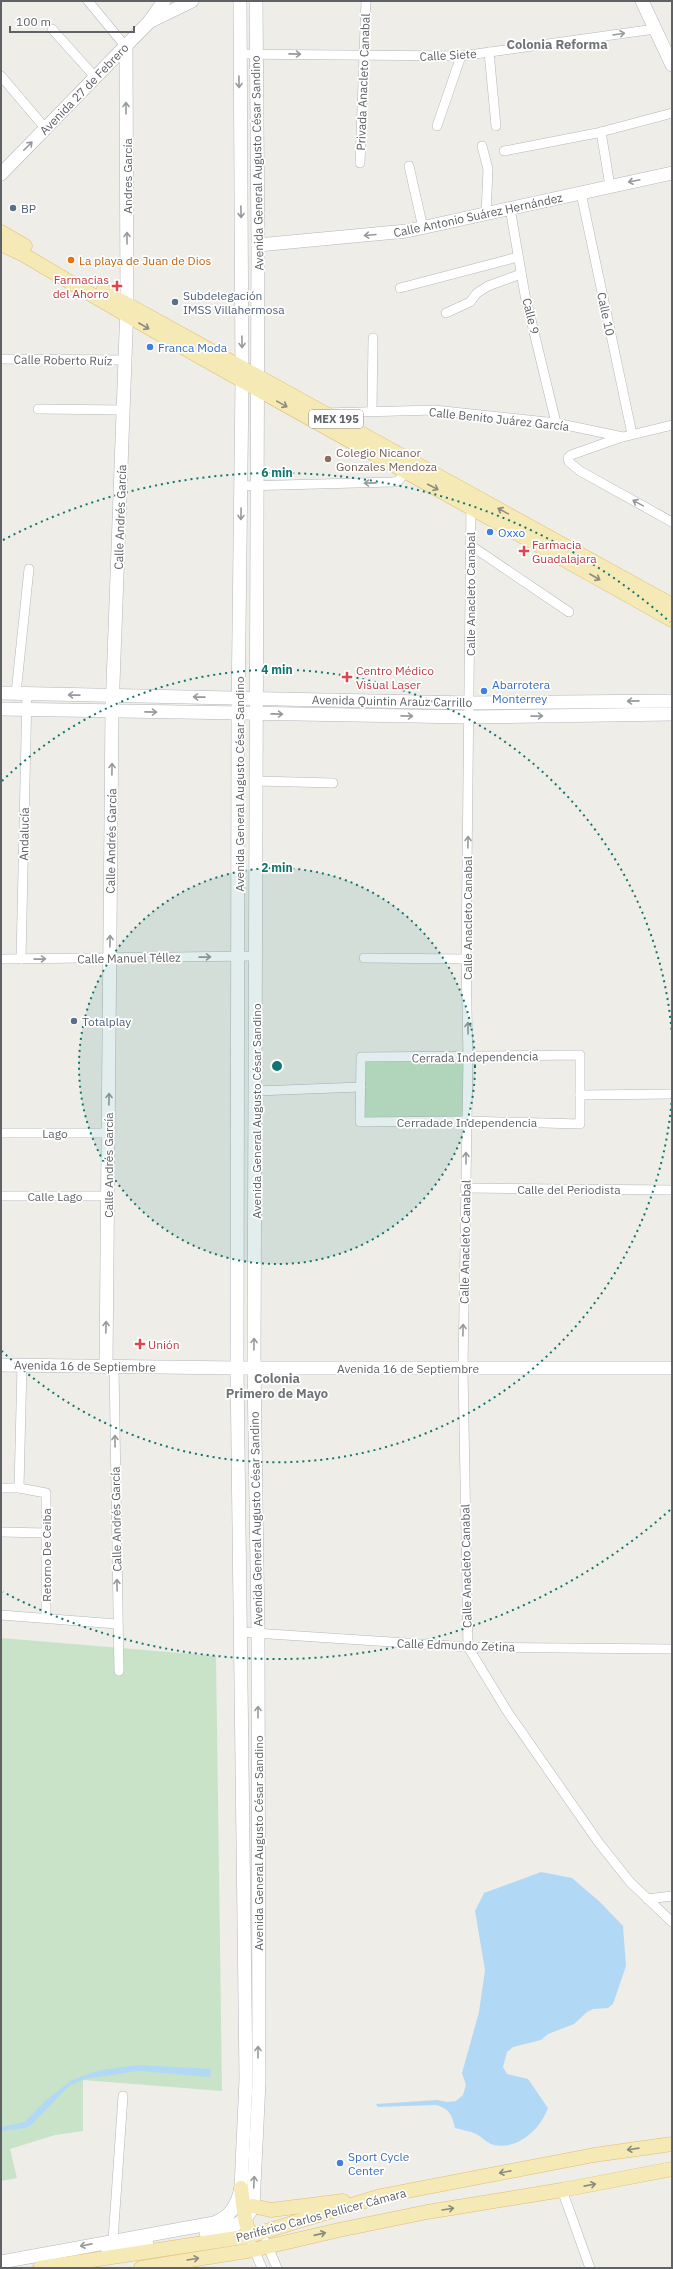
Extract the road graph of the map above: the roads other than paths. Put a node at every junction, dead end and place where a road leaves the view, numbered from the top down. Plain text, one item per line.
1 (88, 1) edge
2 (164, 1) edge
3 (192, 1) edge
4 (240, 1) edge
5 (256, 1) edge
6 (366, 1) edge
7 (642, 1) edge
8 (149, 22) junction
9 (52, 29) dead end
10 (655, 29) junction
11 (126, 47) junction
12 (489, 52) junction
13 (239, 54) junction
14 (256, 54) junction
15 (365, 55) junction
16 (461, 56) junction
17 (672, 65) edge
18 (1, 76) edge
19 (96, 78) junction
20 (672, 113) edge
21 (437, 126) dead end
22 (496, 126) dead end
23 (46, 128) junction
24 (601, 132) junction
25 (482, 146) dead end
26 (504, 151) dead end
27 (360, 163) dead end
28 (409, 166) dead end
29 (672, 173) edge
30 (1, 174) edge
31 (610, 186) junction
32 (581, 193) junction
33 (510, 208) junction
34 (486, 214) junction
35 (423, 228) junction
36 (1, 232) edge
37 (1, 244) edge
38 (258, 245) junction
39 (518, 257) junction
40 (521, 274) junction
41 (400, 288) dead end
42 (127, 311) junction
43 (446, 313) dead end
44 (373, 338) dead end
45 (1, 359) edge
46 (125, 360) junction
47 (242, 367) junction
48 (242, 382) junction
49 (257, 383) junction
50 (38, 409) dead end
51 (124, 410) junction
52 (372, 411) junction
53 (325, 413) junction
54 (556, 423) junction
55 (672, 425) edge
56 (627, 436) junction
57 (405, 473) junction
58 (241, 486) junction
59 (257, 486) junction
60 (471, 500) junction
61 (672, 522) edge
62 (470, 545) junction
63 (29, 569) dead end
64 (672, 605) edge
65 (569, 612) dead end
66 (672, 620) edge
67 (1, 693) edge
68 (22, 693) junction
69 (113, 696) junction
70 (238, 698) junction
71 (258, 698) junction
72 (672, 701) edge
73 (469, 703) junction
74 (1, 708) edge
75 (26, 709) junction
76 (112, 711) junction
77 (238, 713) junction
78 (257, 714) junction
79 (672, 714) edge
80 (469, 717) junction
81 (257, 781) junction
82 (333, 783) dead end
83 (239, 956) junction
84 (257, 956) junction
85 (110, 958) junction
86 (364, 958) dead end
87 (1, 959) edge
88 (21, 959) junction
89 (466, 959) junction
90 (468, 1058) junction
91 (360, 1087) junction
92 (256, 1091) junction
93 (672, 1094) edge
94 (580, 1095) junction
95 (466, 1121) junction
96 (1, 1133) edge
97 (108, 1133) junction
98 (466, 1188) junction
99 (672, 1190) edge
100 (1, 1196) edge
101 (108, 1196) junction
102 (1, 1365) edge
103 (22, 1365) junction
104 (110, 1366) junction
105 (237, 1368) junction
106 (254, 1368) junction
107 (672, 1368) edge
108 (463, 1369) junction
109 (1, 1488) edge
110 (19, 1488) junction
111 (1, 1532) edge
112 (46, 1533) junction
113 (1, 1615) edge
114 (46, 1618) junction
115 (117, 1624) junction
116 (240, 1632) junction
117 (258, 1633) junction
118 (468, 1647) junction
119 (672, 1649) edge
120 (119, 1671) dead end
121 (672, 1896) edge
122 (647, 1899) junction
123 (672, 1922) edge
124 (123, 2096) dead end
125 (672, 2144) edge
126 (672, 2170) edge
127 (241, 2188) junction
128 (562, 2190) junction
129 (381, 2196) junction
130 (253, 2206) junction
131 (232, 2212) joint
132 (245, 2219) junction
133 (257, 2234) junction
134 (113, 2240) junction
135 (260, 2248) junction
136 (1, 2262) edge
137 (34, 2268) edge
138 (40, 2268) edge
139 (140, 2268) edge
140 (262, 2268) edge
141 (277, 2268) edge
142 (590, 2268) edge

1 - 11 street
2 - 8 main road, Avenida 27 de Febrero
3 - 8 main road
4 - 13 main road, Avenida General Augusto César Sandino
5 - 14 main road, Avenida General Augusto César Sandino
6 - 15 street, Privada Anacleto Canabal
7 - 10 main road
8 - 11 main road, Avenida 27 de Febrero
9 - 19 street
12 -> 10 street, Calle Siete
10 - 17 main road
11 - 19 main road, Avenida 27 de Febrero
42 -> 11 main road, Andres García
12 - 16 street, Calle Siete
12 - 22 street
13 - 14 street, Calle Siete
13 -> 47 main road, Avenida General Augusto César Sandino
14 -> 15 street, Calle Siete
14 - 38 main road, Avenida General Augusto César Sandino
15 - 16 street, Calle Siete
15 - 27 street, Privada Anacleto Canabal
16 - 21 street
18 - 23 street
19 - 23 main road, Avenida 27 de Febrero
20 - 24 street
30 -> 23 main road, Avenida 27 de Febrero
24 - 26 street
24 - 31 street
25 - 34 street
28 - 35 street
29 -> 31 main road, Calle Antonio Suárez Hernández
31 - 32 main road, Calle Antonio Suárez Hernández
32 - 33 main road, Calle Antonio Suárez Hernández
32 - 56 street, Calle 10
33 - 34 main road, Calle Antonio Suárez Hernández
33 - 39 street, Calle 9
34 - 35 main road, Calle Antonio Suárez Hernández
35 -> 38 main road, Calle Antonio Suárez Hernández
36 - 42 main road, MEX 195
37 - 42 main road, MEX 195
38 - 49 main road, Avenida General Augusto César Sandino
39 - 40 street, Calle 9
39 - 41 street
40 - 43 street
40 - 54 street, Calle 9
42 - 46 main road, Calle Andrés García
42 - 47 main road, MEX 195
42 -> 48 main road, MEX 195
44 - 52 street
45 - 46 street, Calle Roberto Ruíz
46 - 51 main road, Calle Andrés García
47 - 48 main road, Avenida General Augusto César Sandino
47 - 49 main road, MEX 195
48 - 49 main road, MEX 195
48 - 58 main road, Avenida General Augusto César Sandino
49 - 53 main road, MEX 195
49 -> 57 main road, MEX 195
49 - 59 main road, Avenida General Augusto César Sandino
50 - 51 street
51 - 69 main road, Calle Andrés García
52 - 53 street, Calle Benito Juárez García
52 - 54 street, Calle Benito Juárez García
53 - 60 main road, MEX 195
54 - 56 street, Calle Benito Juárez García
55 - 56 street, Calle Benito Juárez García
61 -> 56 street
57 -> 59 street
57 -> 60 main road, MEX 195
58 - 59 street
58 -> 70 main road, Avenida General Augusto César Sandino
59 - 71 main road, Avenida General Augusto César Sandino
60 - 62 street, Calle Anacleto Canabal
64 -> 60 main road, MEX 195
60 -> 66 main road, MEX 195
62 - 65 street
62 - 73 street, Calle Anacleto Canabal
63 - 68 street, Andalucía
67 - 68 main road, Avenida Quintin Arauz Carrillo
69 -> 68 main road, Avenida Quintin Arauz Carrillo
68 - 75 street, Andalucía
70 -> 69 main road, Avenida Quintin Arauz Carrillo
69 - 76 main road, Calle Andrés García
70 - 71 main road, Avenida Quintin Arauz Carrillo
70 - 77 main road, Avenida General Augusto César Sandino
71 - 73 main road, Avenida Quintin Arauz Carrillo
71 - 78 main road, Avenida General Augusto César Sandino
72 -> 73 main road, Avenida Quintin Arauz Carrillo
73 - 80 street, Calle Anacleto Canabal
74 - 75 main road, Avenida Quintin Arauz Carrillo
75 - 76 main road, Avenida Quintin Arauz Carrillo
75 - 88 street, Andalucía
76 -> 77 main road, Avenida Quintin Arauz Carrillo
85 -> 76 main road, Calle Andrés García
77 - 78 main road, Avenida Quintin Arauz Carrillo
77 - 83 main road, Avenida General Augusto César Sandino
78 -> 80 main road, Avenida Quintin Arauz Carrillo
78 - 81 main road, Avenida General Augusto César Sandino
80 -> 79 main road, Avenida Quintin Arauz Carrillo
89 -> 80 street, Calle Anacleto Canabal
81 - 82 street
81 - 84 main road, Avenida General Augusto César Sandino
83 - 84 street, Calle Manuel Téllez
85 -> 83 street, Calle Manuel Téllez
83 - 105 main road, Avenida General Augusto César Sandino
84 - 92 main road, Avenida General Augusto César Sandino
88 -> 85 street, Calle Manuel Téllez
97 -> 85 main road, Calle Andrés García
86 - 89 street
87 - 88 street, Calle Manuel Téllez
90 -> 89 street, Calle Anacleto Canabal
90 - 91 street, Cerrada Independencia
90 - 94 street, Cerrada Independencia
90 - 95 street, Calle Anacleto Canabal
91 - 92 street
91 - 95 street, Cerradade Independencia
106 -> 92 main road, Avenida General Augusto César Sandino
93 - 94 street
94 - 95 street, Cerradade Independencia
98 -> 95 street, Calle Anacleto Canabal
96 - 97 street, Lago
97 - 101 main road, Calle Andrés García
98 - 99 street, Calle del Periodista
108 -> 98 street, Calle Anacleto Canabal
100 - 101 street, Calle Lago
104 -> 101 main road, Calle Andrés García
102 - 103 main road, Avenida 16 de Septiembre
103 - 104 main road, Avenida 16 de Septiembre
103 - 110 street
104 - 105 main road, Avenida 16 de Septiembre
115 -> 104 street, Calle Andrés García
105 - 106 main road, Avenida 16 de Septiembre
105 - 116 main road, Avenida General Augusto César Sandino
106 - 108 main road, Avenida 16 de Septiembre
106 - 117 main road, Avenida General Augusto César Sandino
107 - 108 main road, Avenida 16 de Septiembre
108 - 118 street, Calle Anacleto Canabal
109 - 110 street
110 - 112 street, Retorno De Ceiba
111 - 112 street
112 - 114 street, Retorno De Ceiba
113 - 114 street
114 - 115 street
115 - 120 street, Calle Andrés García
116 - 117 street, Calle Edmundo Zetina
116 - 127 main road, Avenida General Augusto César Sandino
117 - 118 street, Calle Edmundo Zetina
130 -> 117 main road, Avenida General Augusto César Sandino
118 - 119 street, Calle Edmundo Zetina
118 - 122 street
121 - 122 street
122 - 123 street
124 - 134 street
125 -> 129 main road, Periférico Carlos Pellicer Cámara
128 -> 126 main road, Periférico Carlos Pellicer Cámara
127 - 131 main road, Avenida General Augusto César Sandino
127 - 132 main road
135 -> 128 main road, Periférico Carlos Pellicer Cámara
128 - 142 street
129 - 130 main road
129 - 133 main road, Periférico Carlos Pellicer Cámara
130 - 132 main road, Avenida General Augusto César Sandino
131 - 134 main road, Periférico Carlos Pellicer Cámara
132 - 133 main road
132 - 137 main road, Periférico Carlos Pellicer Cámara
133 - 135 street
133 - 135 street
133 - 138 main road, Periférico Carlos Pellicer Cámara
134 -> 136 main road, Periférico Carlos Pellicer Cámara
139 -> 135 main road, Periférico Carlos Pellicer Cámara
135 - 140 street
135 - 141 street

